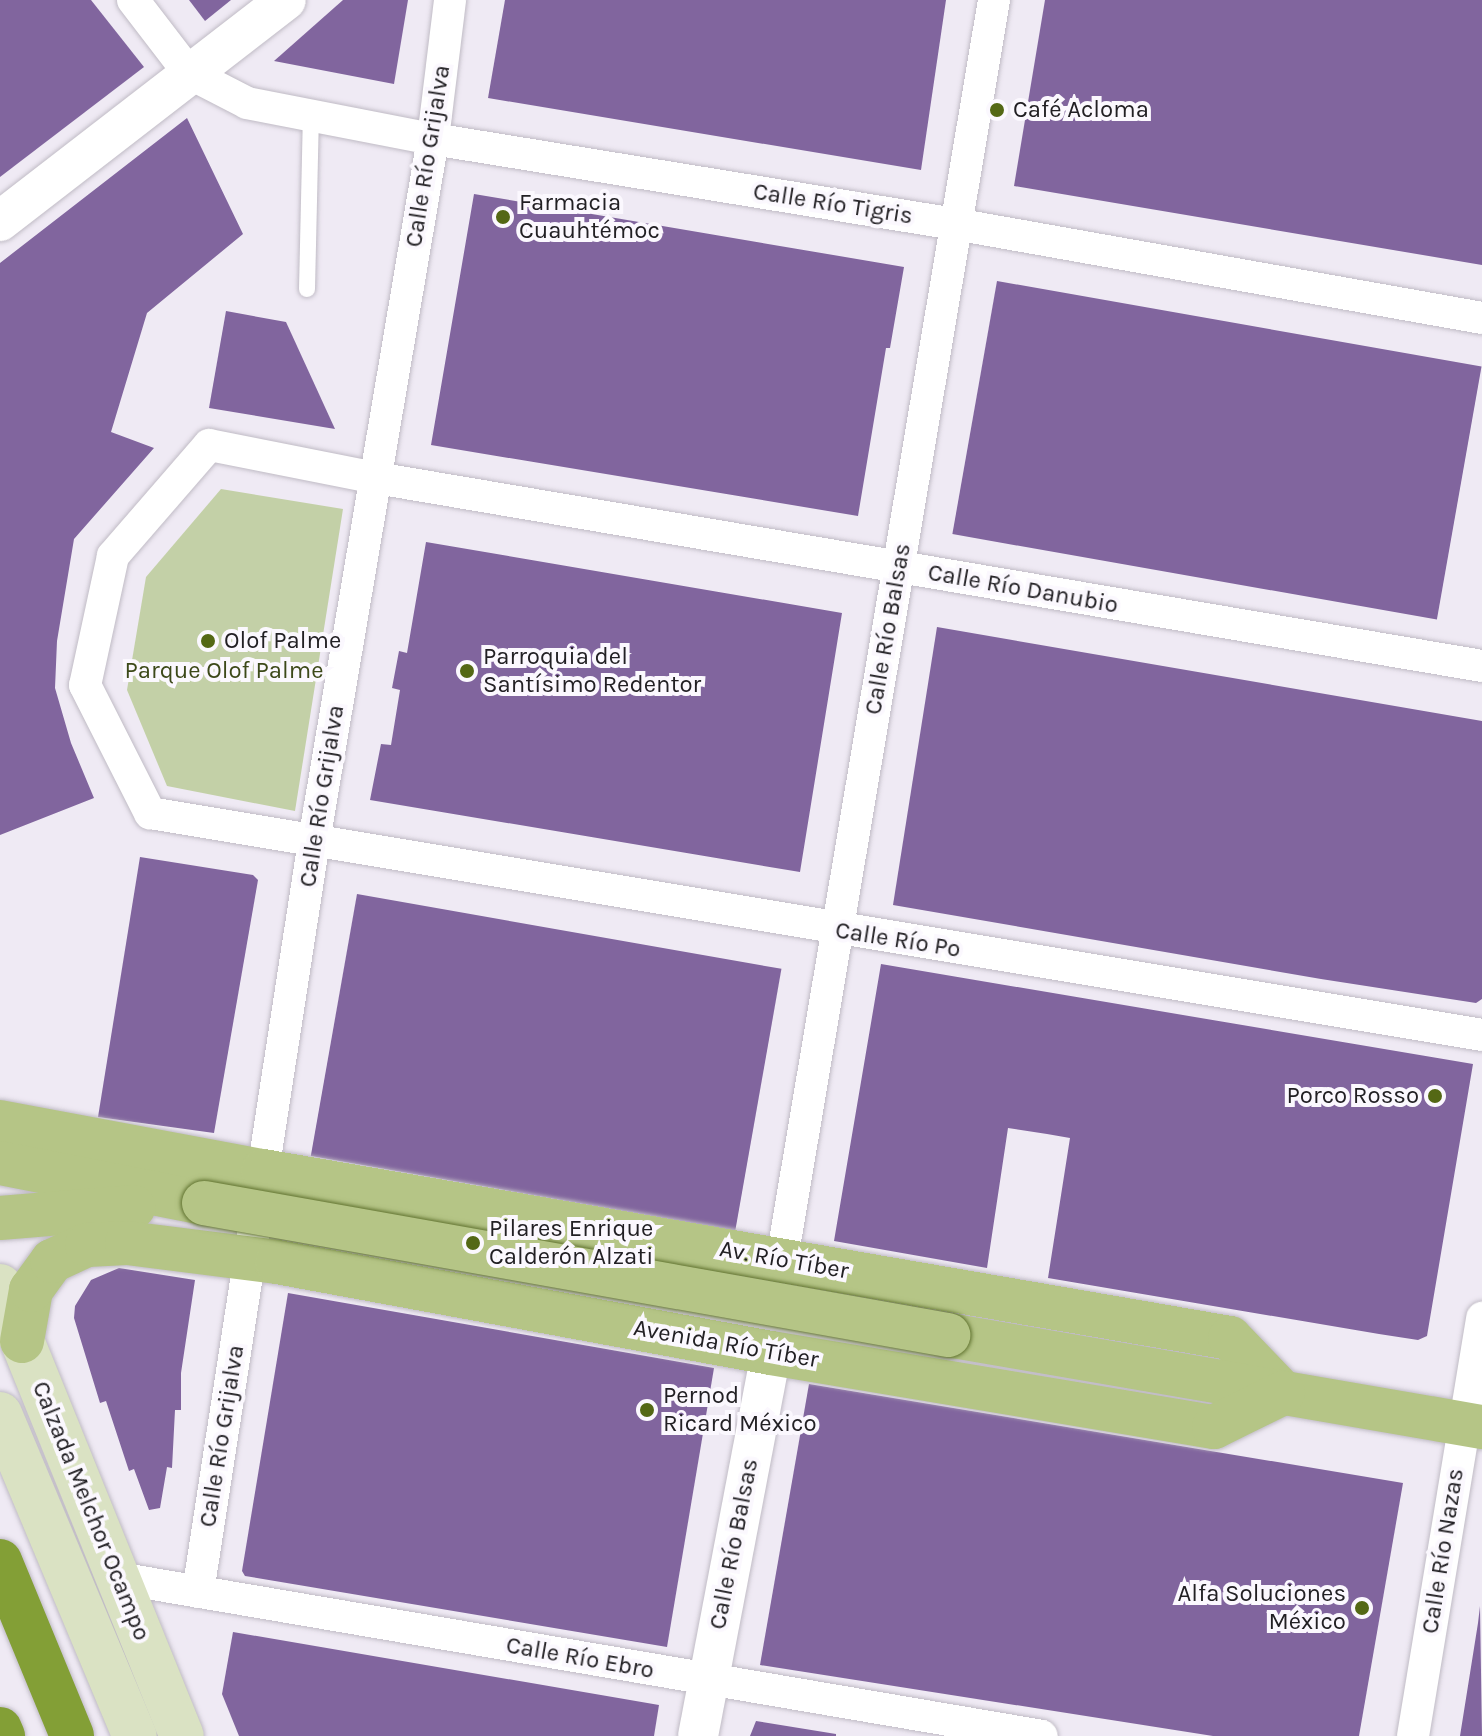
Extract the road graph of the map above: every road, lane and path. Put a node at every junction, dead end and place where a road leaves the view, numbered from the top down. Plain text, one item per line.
1 (133, 0) edge
2 (286, 0) edge
3 (450, 0) edge
4 (994, 0) edge
5 (189, 73) junction
6 (311, 116) junction
7 (433, 139) junction
8 (0, 221) edge
9 (955, 224) junction
10 (307, 289) dead end
11 (1482, 318) edge
12 (376, 478) junction
13 (898, 568) junction
14 (1482, 666) edge
15 (314, 841) junction
16 (836, 930) junction
17 (1482, 1035) edge
18 (0, 1122) edge
19 (0, 1163) edge
20 (276, 1173) junction
21 (204, 1203) junction
22 (0, 1218) edge
23 (782, 1259) junction
24 (263, 1261) junction
25 (0, 1286) edge
26 (1482, 1318) edge
27 (22, 1341) junction
28 (771, 1353) junction
29 (1283, 1393) junction
30 (0, 1414) edge
31 (1473, 1425) edge
32 (0, 1561) edge
33 (118, 1578) junction
34 (198, 1592) junction
35 (707, 1680) junction
36 (0, 1729) edge
37 (3, 1736) edge
38 (72, 1736) edge
39 (135, 1736) edge
40 (182, 1736) edge
41 (698, 1736) edge
42 (1042, 1736) edge
43 (1413, 1736) edge

1 - 5 street
2 - 5 street
3 - 7 street, Calle Río Grijalva
4 - 9 street, Calle Río Balsas
5 - 6 street, Calle Río Tigris
5 - 8 street
6 - 7 street, Calle Río Tigris
6 - 10 lane
7 - 9 street, Calle Río Tigris
7 - 12 street, Calle Río Grijalva
9 - 11 street, Calle Río Tigris
9 - 13 street, Calle Río Balsas
12 - 13 street, Calle Río Danubio
12 - 15 street, Calle Río Grijalva
12 - 15 street, Calle Río Danubio
13 - 14 street, Calle Río Danubio
13 - 16 street, Calle Río Balsas
15 - 16 street, Calle Río Po
15 - 20 street, Calle Río Grijalva
16 - 17 street, Calle Río Po
16 - 23 street, Calle Río Balsas
18 - 20 main road
19 - 21 main road
20 - 23 main road, Av. Río Tíber
20 - 24 main road
21 - 22 main road
21 - 29 main road, bridge
23 - 29 main road, Av. Río Tíber
24 - 27 main road, Avenida Río Tíber
24 - 28 main road, Avenida Río Tíber
24 - 34 street, Calle Río Grijalva
25 - 27 main road, Calzada Melchor Ocampo
26 - 31 street, Calle Río Nazas
27 - 33 main road, Calzada Melchor Ocampo
28 - 29 main road, Avenida Río Tíber
28 - 35 street, Calle Río Balsas
29 - 31 main road
30 - 39 main road
31 - 43 street, Calle Río Nazas
32 - 38 highway
33 - 34 street, Calle Río Ebro
33 - 40 main road, Calzada Melchor Ocampo
34 - 35 street, Calle Río Ebro
35 - 41 street, Calle Río Balsas
35 - 42 street, Calle Río Ebro
36 - 37 highway

